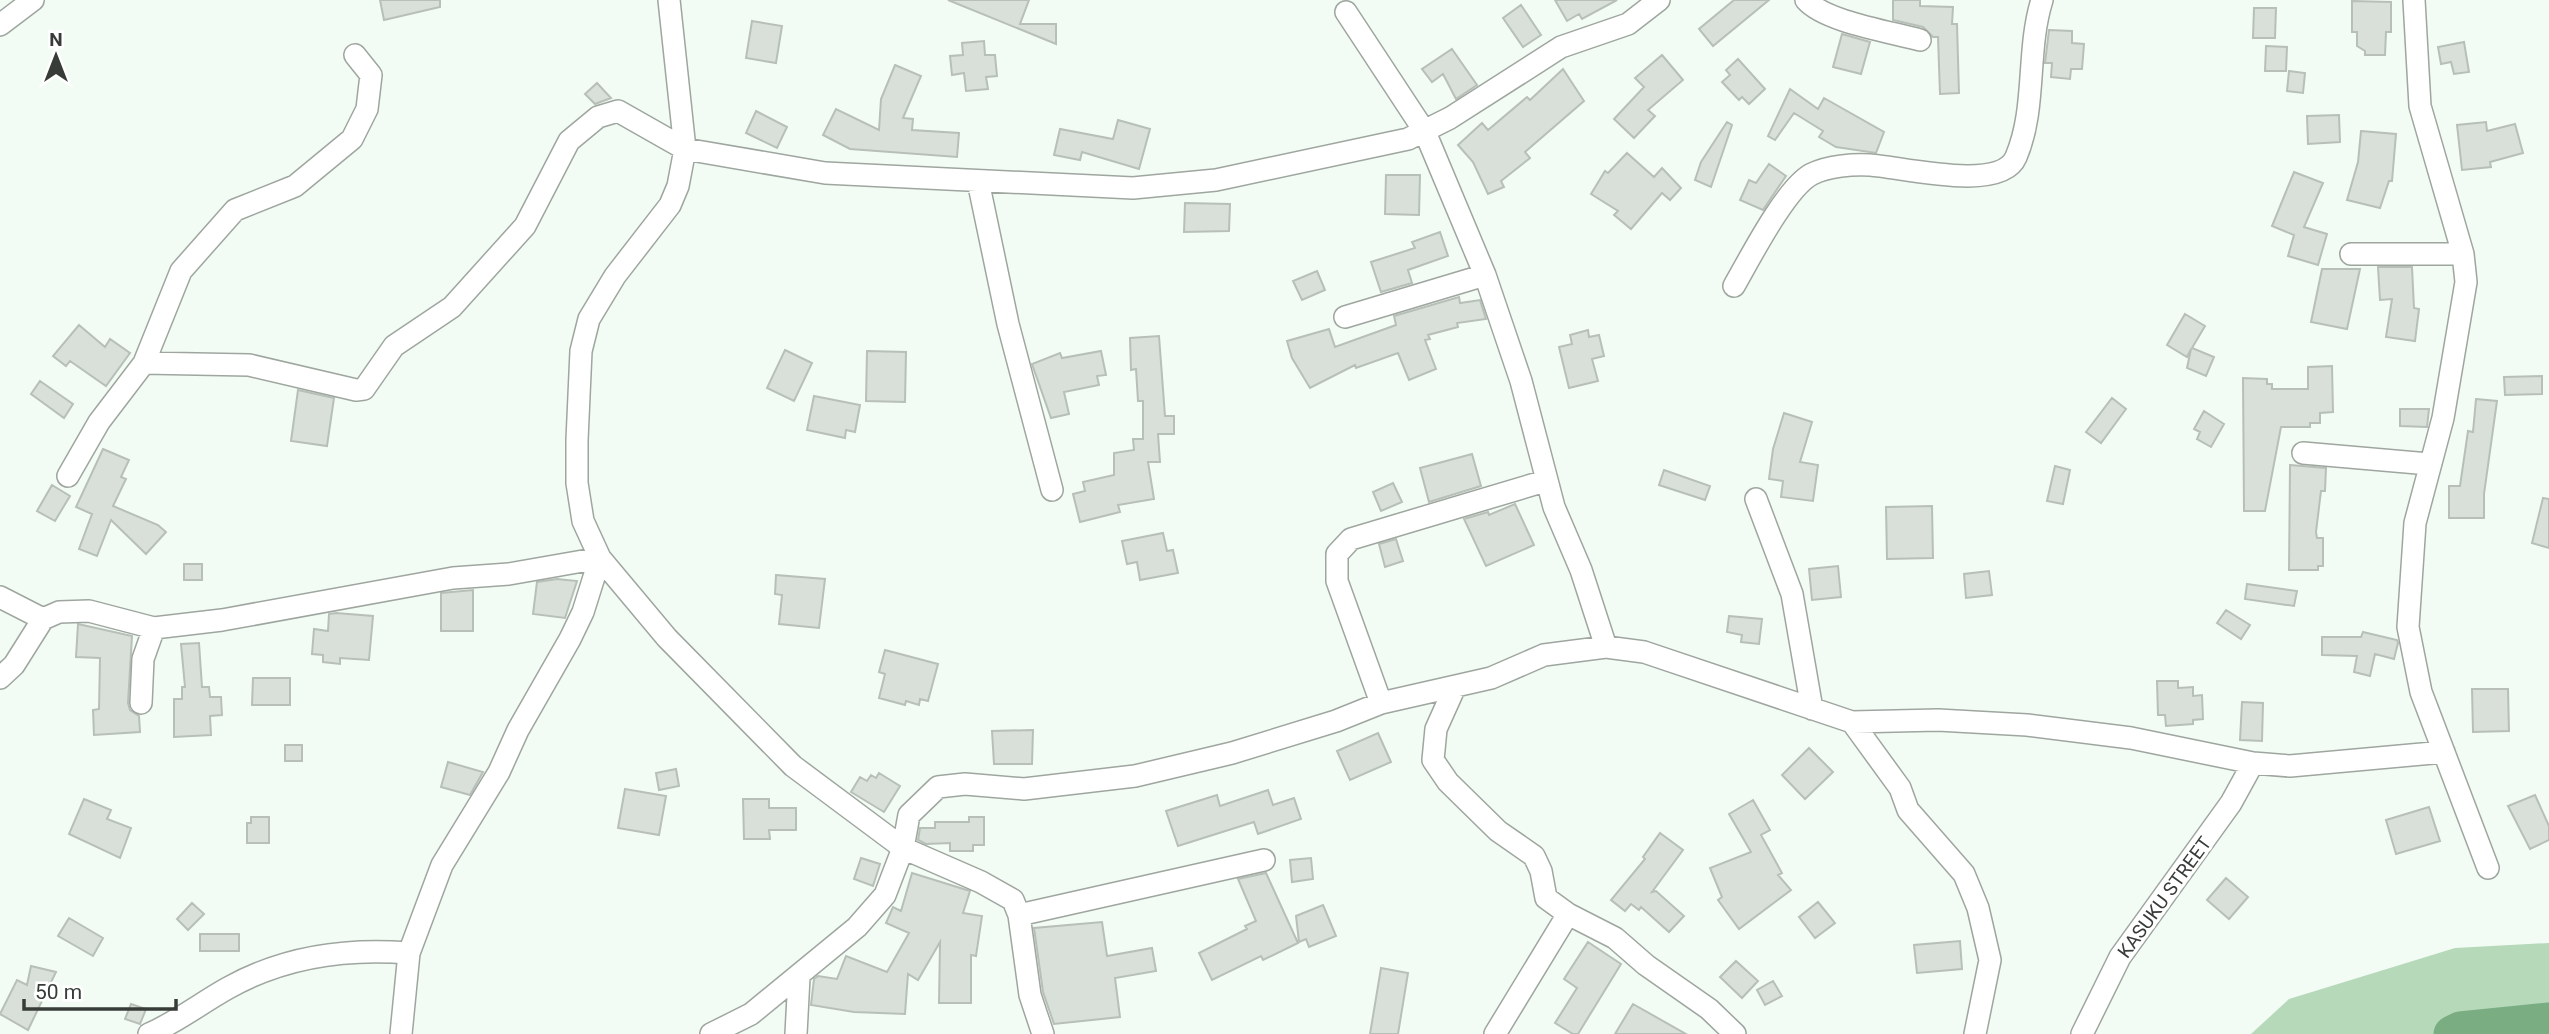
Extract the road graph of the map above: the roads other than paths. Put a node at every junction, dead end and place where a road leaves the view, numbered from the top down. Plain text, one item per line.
1 (33, 0) edge
2 (669, 0) edge
3 (1659, 0) edge
4 (1807, 0) edge
5 (2042, 0) edge
6 (2414, 0) edge
7 (1346, 12) dead end
8 (0, 25) edge
9 (1920, 40) dead end
10 (355, 55) dead end
11 (1425, 132) junction
12 (685, 149) junction
13 (978, 181) junction
14 (2351, 254) dead end
15 (2463, 254) junction
16 (1485, 275) junction
17 (1734, 286) dead end
18 (1345, 317) dead end
19 (144, 363) junction
20 (2303, 453) dead end
21 (2429, 464) junction
22 (68, 476) dead end
23 (1545, 481) junction
24 (1052, 489) dead end
25 (1756, 499) dead end
26 (600, 558) junction
27 (0, 597) edge
28 (43, 619) junction
29 (154, 628) junction
30 (1606, 647) junction
31 (0, 678) edge
32 (1454, 689) junction
33 (141, 703) dead end
34 (1381, 703) junction
35 (1812, 709) junction
36 (1852, 722) junction
37 (2444, 752) junction
38 (2253, 763) junction
39 (903, 848) junction
40 (1264, 860) dead end
41 (2488, 868) dead end
42 (1568, 914) junction
43 (1019, 915) junction
44 (409, 953) junction
45 (799, 977) junction
46 (149, 1034) edge
47 (401, 1034) edge
48 (711, 1034) edge
49 (796, 1034) edge
50 (1043, 1034) edge
51 (1495, 1034) edge
52 (1735, 1034) edge
53 (1975, 1034) edge
54 (2082, 1034) edge

1 - 8 street
2 - 12 street
3 - 11 street
4 - 9 street
5 - 17 street
6 - 15 street
7 - 11 street
10 - 19 street
11 - 13 street
11 - 16 street
12 - 13 street
12 - 19 street
12 - 26 street
13 - 24 street
14 - 15 street
15 - 21 street
16 - 18 street
16 - 23 street
19 - 22 street
20 - 21 street
21 - 37 street
23 - 30 street
23 - 34 street
25 - 35 street
26 - 29 street
26 - 39 street
26 - 44 street
27 - 28 street
28 - 29 street
28 - 31 street
29 - 33 street
30 - 32 street
30 - 35 street
32 - 34 street
32 - 42 street
34 - 39 street
35 - 36 street
36 - 38 street
36 - 53 street
37 - 38 street
37 - 41 street
38 - 54 street, KASUKU STREET
39 - 43 street
39 - 45 street
40 - 43 street
42 - 51 street
42 - 52 street
43 - 50 street
44 - 46 street
44 - 47 street
45 - 48 street
45 - 49 street

